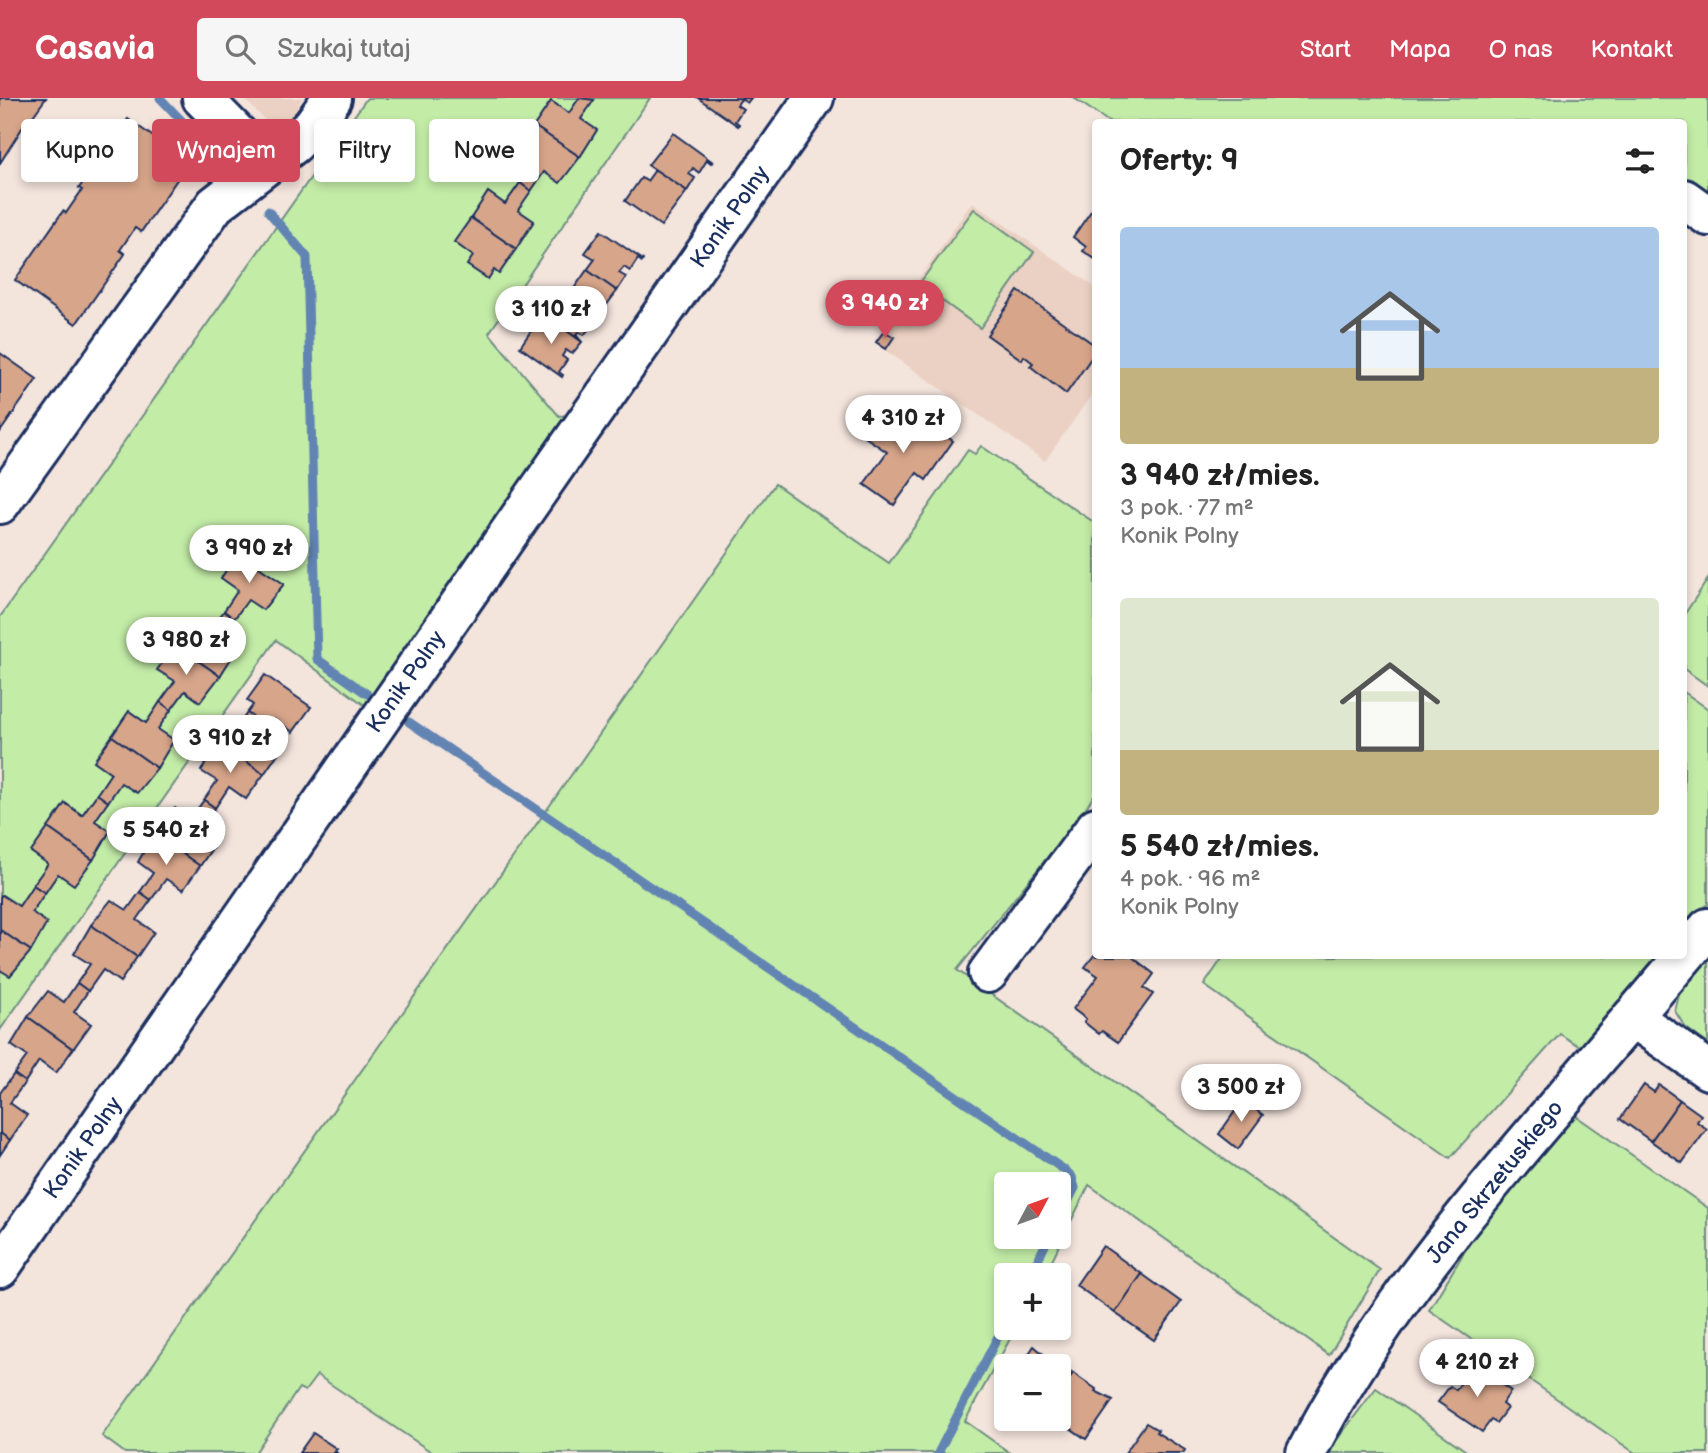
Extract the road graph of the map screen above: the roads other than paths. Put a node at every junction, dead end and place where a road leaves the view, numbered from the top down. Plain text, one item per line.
1 (202, 98) edge
2 (332, 98) edge
3 (814, 98) edge
4 (223, 119) edge
5 (300, 138) edge
6 (243, 182) edge
7 (1687, 201) edge
8 (1708, 216) edge
9 (0, 504) edge
10 (1092, 832) edge
11 (1708, 928) edge
12 (1687, 953) edge
13 (1682, 959) edge
14 (988, 974) dead end
15 (1632, 1017) junction
16 (1708, 1070) edge
17 (0, 1268) edge
18 (1306, 1453) edge

1 - 4 street
2 - 5 street
3 - 17 street, Konik Polny
6 - 9 street
7 - 8 street
10 - 14 street
11 - 12 street, Jana Skrzetuskiego
13 - 15 street, Jana Skrzetuskiego
15 - 16 street
15 - 18 street, Jana Skrzetuskiego

